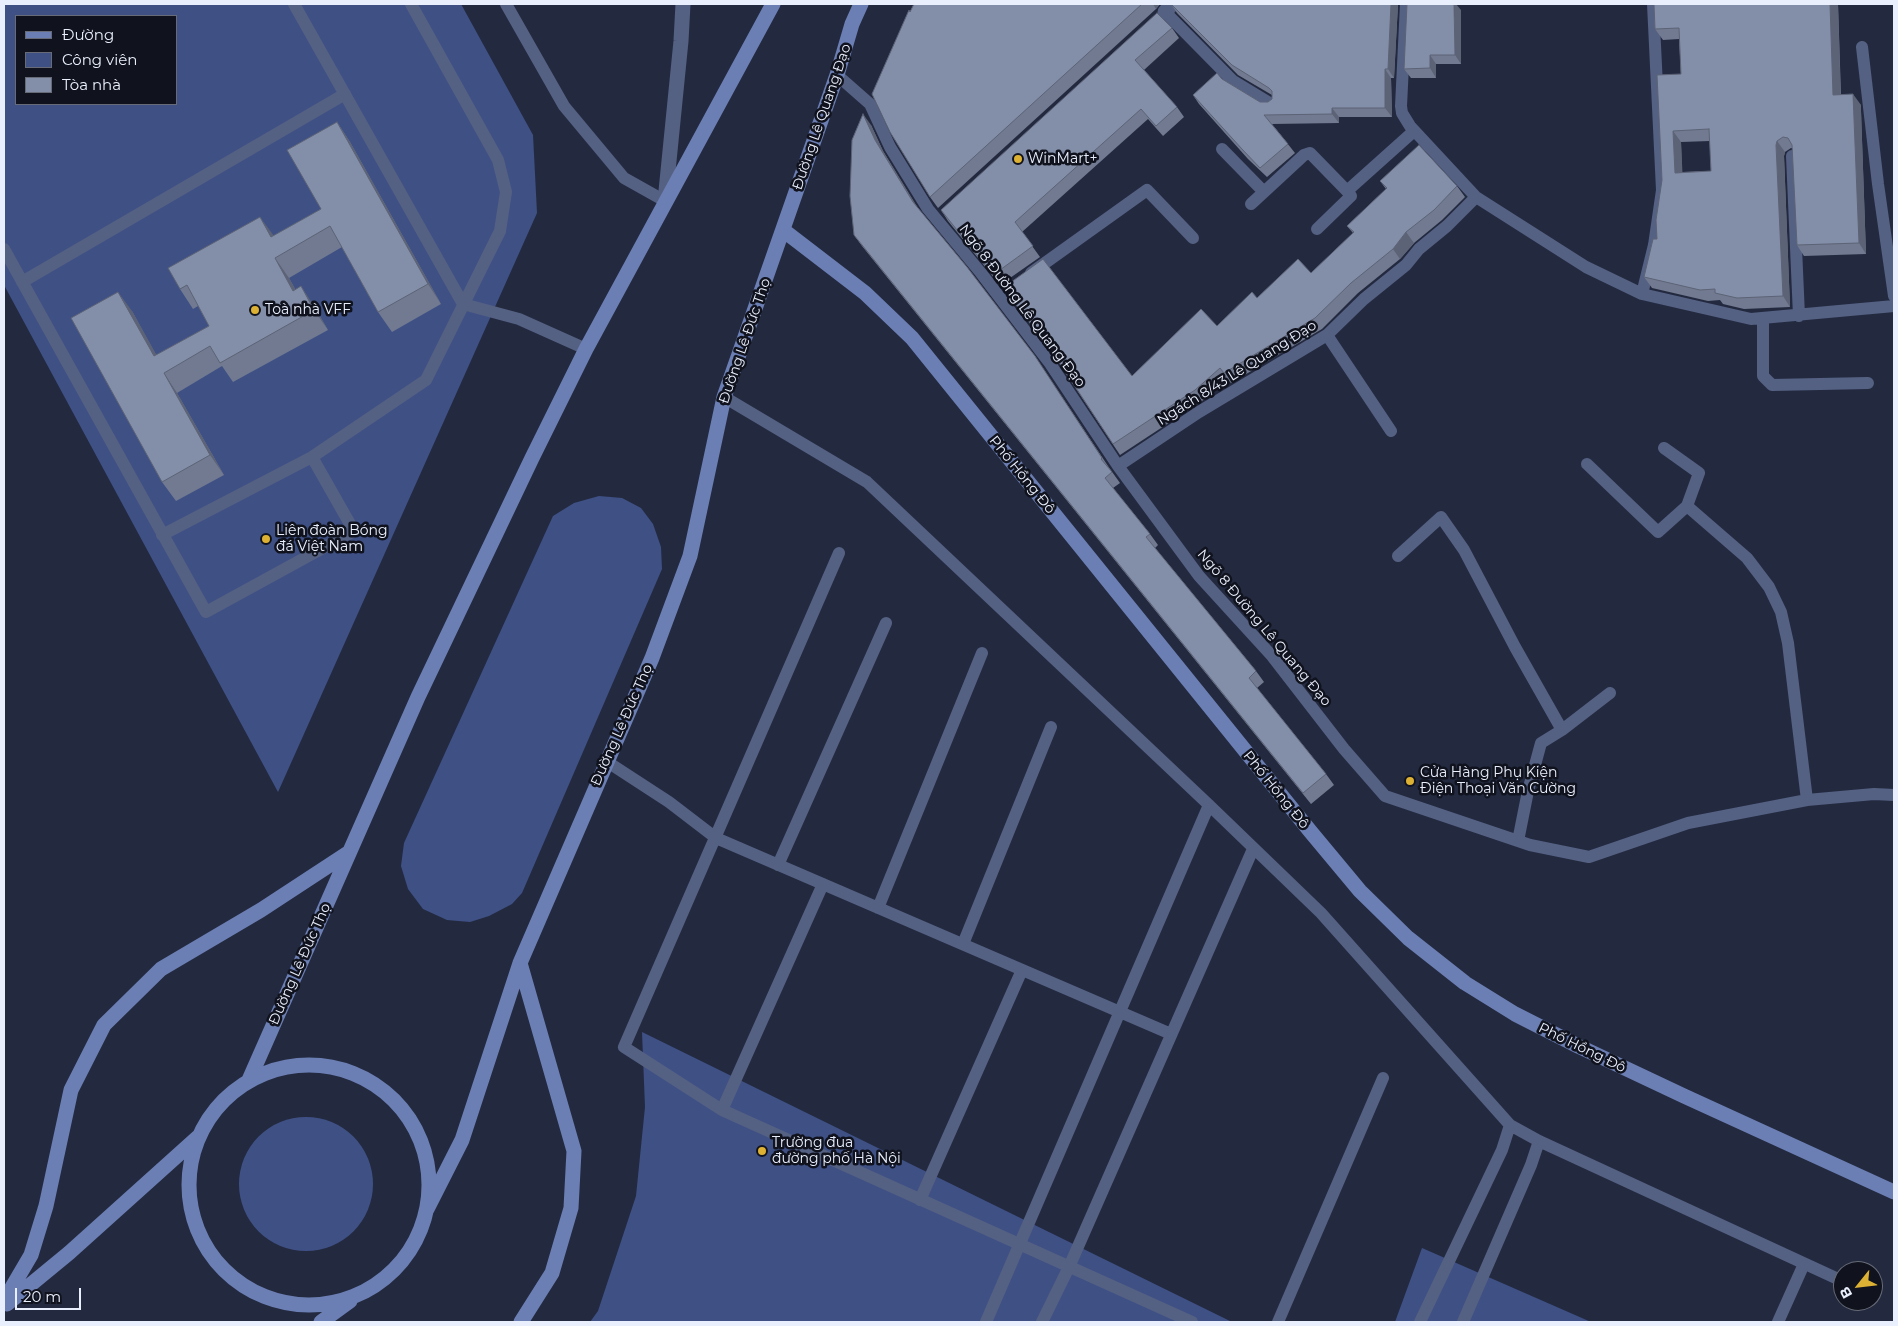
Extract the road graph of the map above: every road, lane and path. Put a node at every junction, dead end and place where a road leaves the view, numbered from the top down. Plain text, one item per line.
1 (294, 4) edge
2 (411, 4) edge
3 (506, 4) edge
4 (683, 4) edge
5 (773, 4) edge
6 (861, 4) edge
7 (1406, 4) edge
8 (1654, 4) edge
9 (1164, 9) edge
10 (1862, 47) dead end
11 (837, 74) junction
12 (345, 94) junction
13 (1271, 104) edge
14 (1414, 131) junction
15 (1222, 148) dead end
16 (1792, 156) edge
17 (1347, 191) junction
18 (1264, 192) junction
19 (1476, 198) junction
20 (665, 201) junction
21 (1252, 204) dead end
22 (1317, 229) dead end
23 (783, 230) junction
24 (1193, 238) dead end
25 (4, 249) edge
26 (1022, 279) edge
27 (22, 282) junction
28 (1642, 294) junction
29 (1894, 296) edge
30 (463, 304) junction
31 (1894, 306) edge
32 (1799, 316) junction
33 (1763, 318) junction
34 (1327, 335) junction
35 (586, 349) junction
36 (1868, 383) dead end
37 (724, 397) junction
38 (1390, 431) dead end
39 (1664, 448) dead end
40 (312, 457) junction
41 (1587, 464) dead end
42 (1118, 466) junction
43 (1687, 506) junction
44 (162, 535) junction
45 (839, 553) dead end
46 (1398, 556) dead end
47 (886, 623) dead end
48 (982, 653) dead end
49 (1610, 693) dead end
50 (1051, 727) dead end
51 (1562, 730) junction
52 (606, 761) junction
53 (1894, 795) edge
54 (1807, 800) junction
55 (1209, 805) junction
56 (716, 838) junction
57 (1518, 841) junction
58 (1253, 849) junction
59 (348, 853) junction
60 (778, 865) junction
61 (823, 884) junction
62 (878, 908) junction
63 (963, 944) junction
64 (520, 963) junction
65 (1022, 970) junction
66 (1120, 1012) junction
67 (1171, 1034) junction
68 (1383, 1078) dead end
69 (249, 1080) junction
70 (722, 1110) junction
71 (1510, 1125) junction
72 (198, 1137) junction
73 (1539, 1141) junction
74 (1894, 1192) edge
75 (920, 1200) junction
76 (427, 1209) junction
77 (1019, 1245) junction
78 (1804, 1264) junction
79 (1069, 1267) junction
80 (1833, 1277) edge
81 (356, 1297) junction
82 (4, 1301) edge
83 (4, 1306) edge
84 (321, 1322) edge
85 (521, 1322) edge
86 (986, 1322) edge
87 (1042, 1322) edge
88 (1192, 1322) edge
89 (1278, 1322) edge
90 (1420, 1322) edge
91 (1463, 1322) edge
92 (1778, 1322) edge

1 - 12 lane
2 - 30 lane
3 - 20 lane
4 - 20 street
5 - 20 main road
6 - 11 main road, Đường Lê Quang Đạo
7 - 14 lane
8 - 28 lane
9 - 13 lane
10 - 29 lane
11 - 23 main road, Đường Lê Quang Đạo
11 - 42 lane, Ngõ 8 Đường Lê Quang Đạo
12 - 27 lane
12 - 30 lane
14 - 17 lane
14 - 19 lane
15 - 18 lane
16 - 32 lane
17 - 18 lane
17 - 22 lane
18 - 21 lane
19 - 28 lane
19 - 34 lane, Ngách 8/43 Lê Quang Đạo
20 - 35 main road, Đường Lê Đức Thọ
23 - 37 main road, Đường Lê Đức Thọ
23 - 74 main road, Phố Hồng Đô
24 - 26 lane
25 - 27 lane
27 - 44 lane
28 - 33 lane
30 - 35 lane
30 - 40 lane
31 - 32 lane
32 - 33 lane
33 - 36 lane
34 - 38 lane
34 - 42 lane, Ngách 8/43 Lê Quang Đạo
35 - 59 main road, Đường Lê Đức Thọ
37 - 52 main road, Đường Lê Đức Thọ
37 - 55 lane
39 - 43 lane
40 - 44 lane
40 - 44 lane
41 - 43 lane
42 - 57 lane, Ngõ 8 Đường Lê Quang Đạo
43 - 54 lane
45 - 56 lane
46 - 51 lane
47 - 60 lane
48 - 62 lane
49 - 51 lane
50 - 63 lane
51 - 57 lane
52 - 56 lane
52 - 64 main road, Đường Lê Đức Thọ
53 - 54 lane, Ngõ 8 Đường Lê Quang Đạo
54 - 57 lane, Ngõ 8 Đường Lê Quang Đạo
55 - 58 lane
55 - 66 lane
56 - 60 lane
56 - 70 lane
58 - 67 lane
58 - 71 lane
59 - 69 main road, Đường Lê Đức Thọ
59 - 82 main road
60 - 61 lane
61 - 62 lane
61 - 70 lane
62 - 63 lane
63 - 65 lane
64 - 76 main road, Đường Lê Đức Thọ
64 - 85 main road
65 - 66 lane
65 - 75 lane
66 - 67 lane
66 - 77 lane
67 - 79 lane
68 - 89 lane
69 - 72 main road
69 - 76 main road
70 - 75 lane
71 - 73 lane
71 - 90 lane
72 - 81 main road
72 - 83 main road
73 - 78 lane
73 - 91 lane
75 - 77 lane
76 - 81 main road
77 - 79 lane
77 - 86 lane
78 - 80 lane
78 - 92 lane
79 - 87 lane
79 - 88 lane
81 - 84 main road

